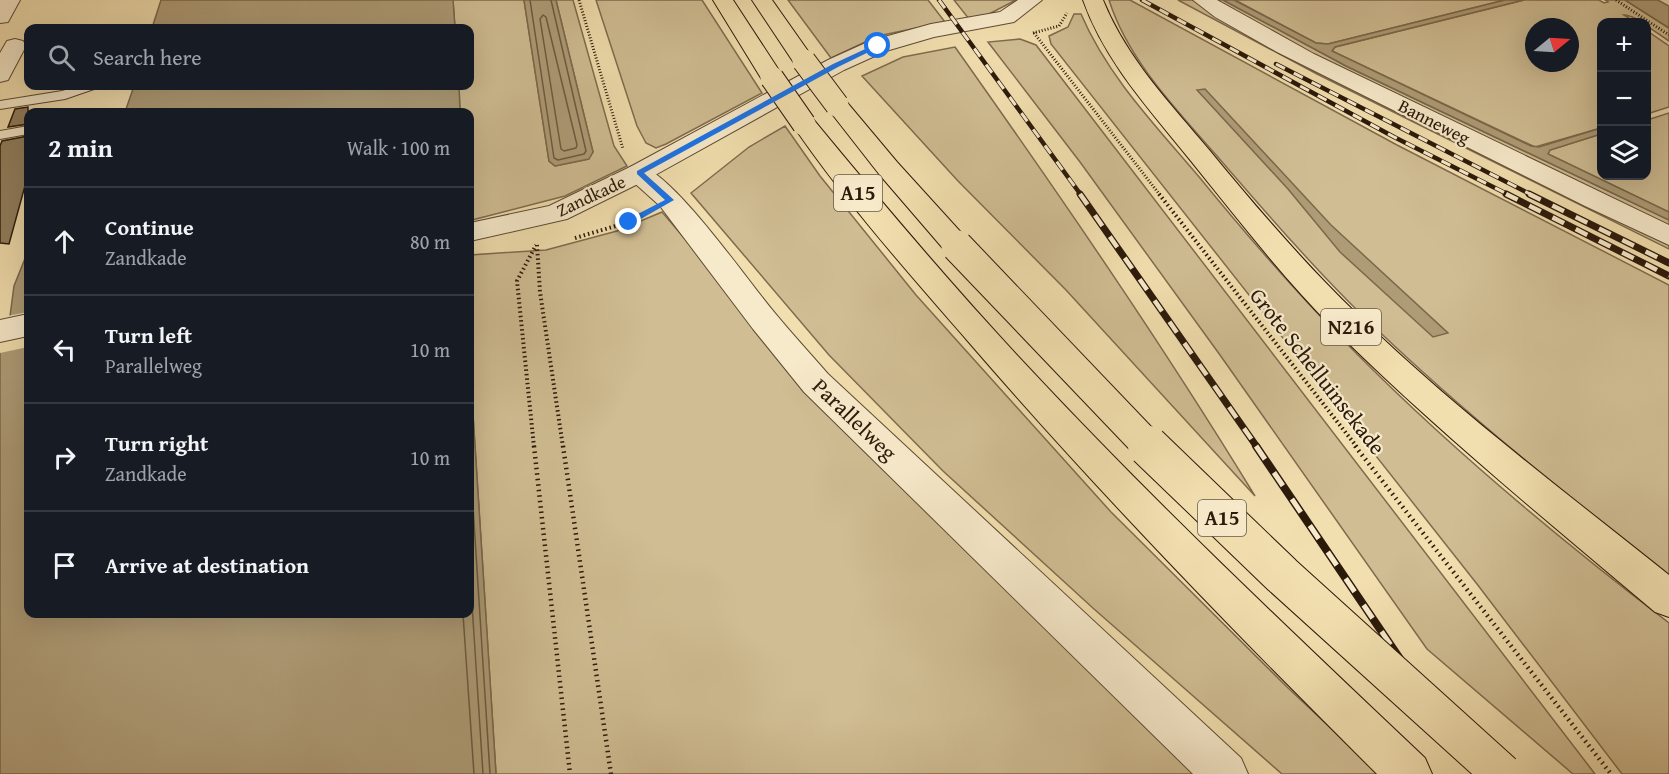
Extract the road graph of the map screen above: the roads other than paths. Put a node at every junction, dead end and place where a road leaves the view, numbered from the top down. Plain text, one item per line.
1 (10, 0) edge
2 (723, 0) edge
3 (762, 0) edge
4 (1032, 0) edge
5 (1203, 0) edge
6 (1081, 4) edge
7 (0, 17) edge
8 (15, 46) dead end
9 (0, 75) edge
10 (78, 90) edge
11 (0, 105) edge
12 (24, 131) edge
13 (0, 135) edge
14 (639, 173) junction
15 (474, 231) edge
16 (1669, 236) edge
17 (24, 326) edge
18 (0, 331) edge
19 (1669, 599) edge
20 (1225, 774) edge
21 (1409, 774) edge
22 (1502, 774) edge

1 - 7 street
2 - 21 main road, A15, bridge
3 - 22 main road, A15, bridge
4 - 14 street, Zandkade
5 - 16 street, Banneweg
6 - 19 main road, N216
8 - 9 street
10 - 11 lane
12 - 13 lane
14 - 15 street, Zandkade
14 - 20 street, Parallelweg
17 - 18 street

